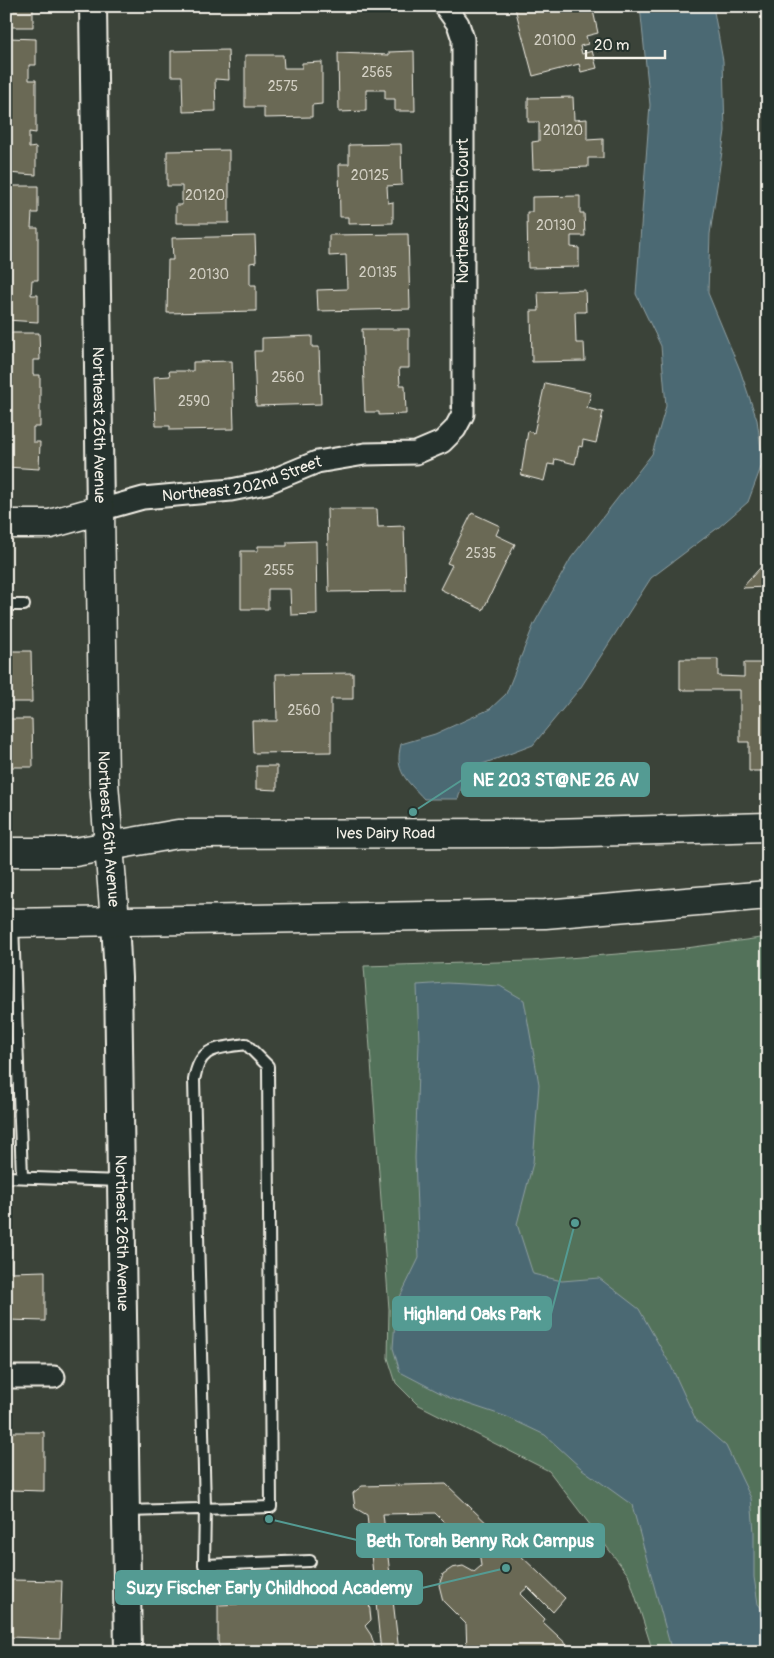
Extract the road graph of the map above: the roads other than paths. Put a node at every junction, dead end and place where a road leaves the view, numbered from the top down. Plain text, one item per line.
1 (93, 6) edge
2 (447, 9) edge
3 (463, 414) joint
4 (100, 510) junction
5 (6, 524) edge
6 (6, 605) edge
7 (24, 605) dead end
8 (768, 827) edge
9 (110, 846) junction
10 (6, 852) edge
11 (768, 895) edge
12 (115, 921) junction
13 (10, 923) edge
14 (6, 1177) edge
15 (22, 1177) junction
16 (121, 1181) junction
17 (6, 1377) edge
18 (54, 1377) dead end
19 (205, 1508) junction
20 (126, 1511) junction
21 (310, 1561) dead end
22 (128, 1652) edge

1 - 4 street, Northeast 26th Avenue
2 - 3 street, Northeast 25th Court
3 - 4 street, Northeast 202nd Street
4 - 5 main road, Northeast 202nd Street
4 - 9 main road, Northeast 26th Avenue
6 - 7 lane
8 - 9 main road, Ives Dairy Road
9 - 10 main road, Ives Dairy Road
9 - 12 main road, Northeast 26th Avenue
11 - 12 main road
12 - 13 main road
12 - 16 street, Northeast 26th Avenue
13 - 15 lane
14 - 15 lane
15 - 16 lane
16 - 20 street, Northeast 26th Avenue
17 - 18 street
19 - 19 lane
19 - 20 lane
19 - 21 lane
20 - 22 street, Northeast 26th Avenue

